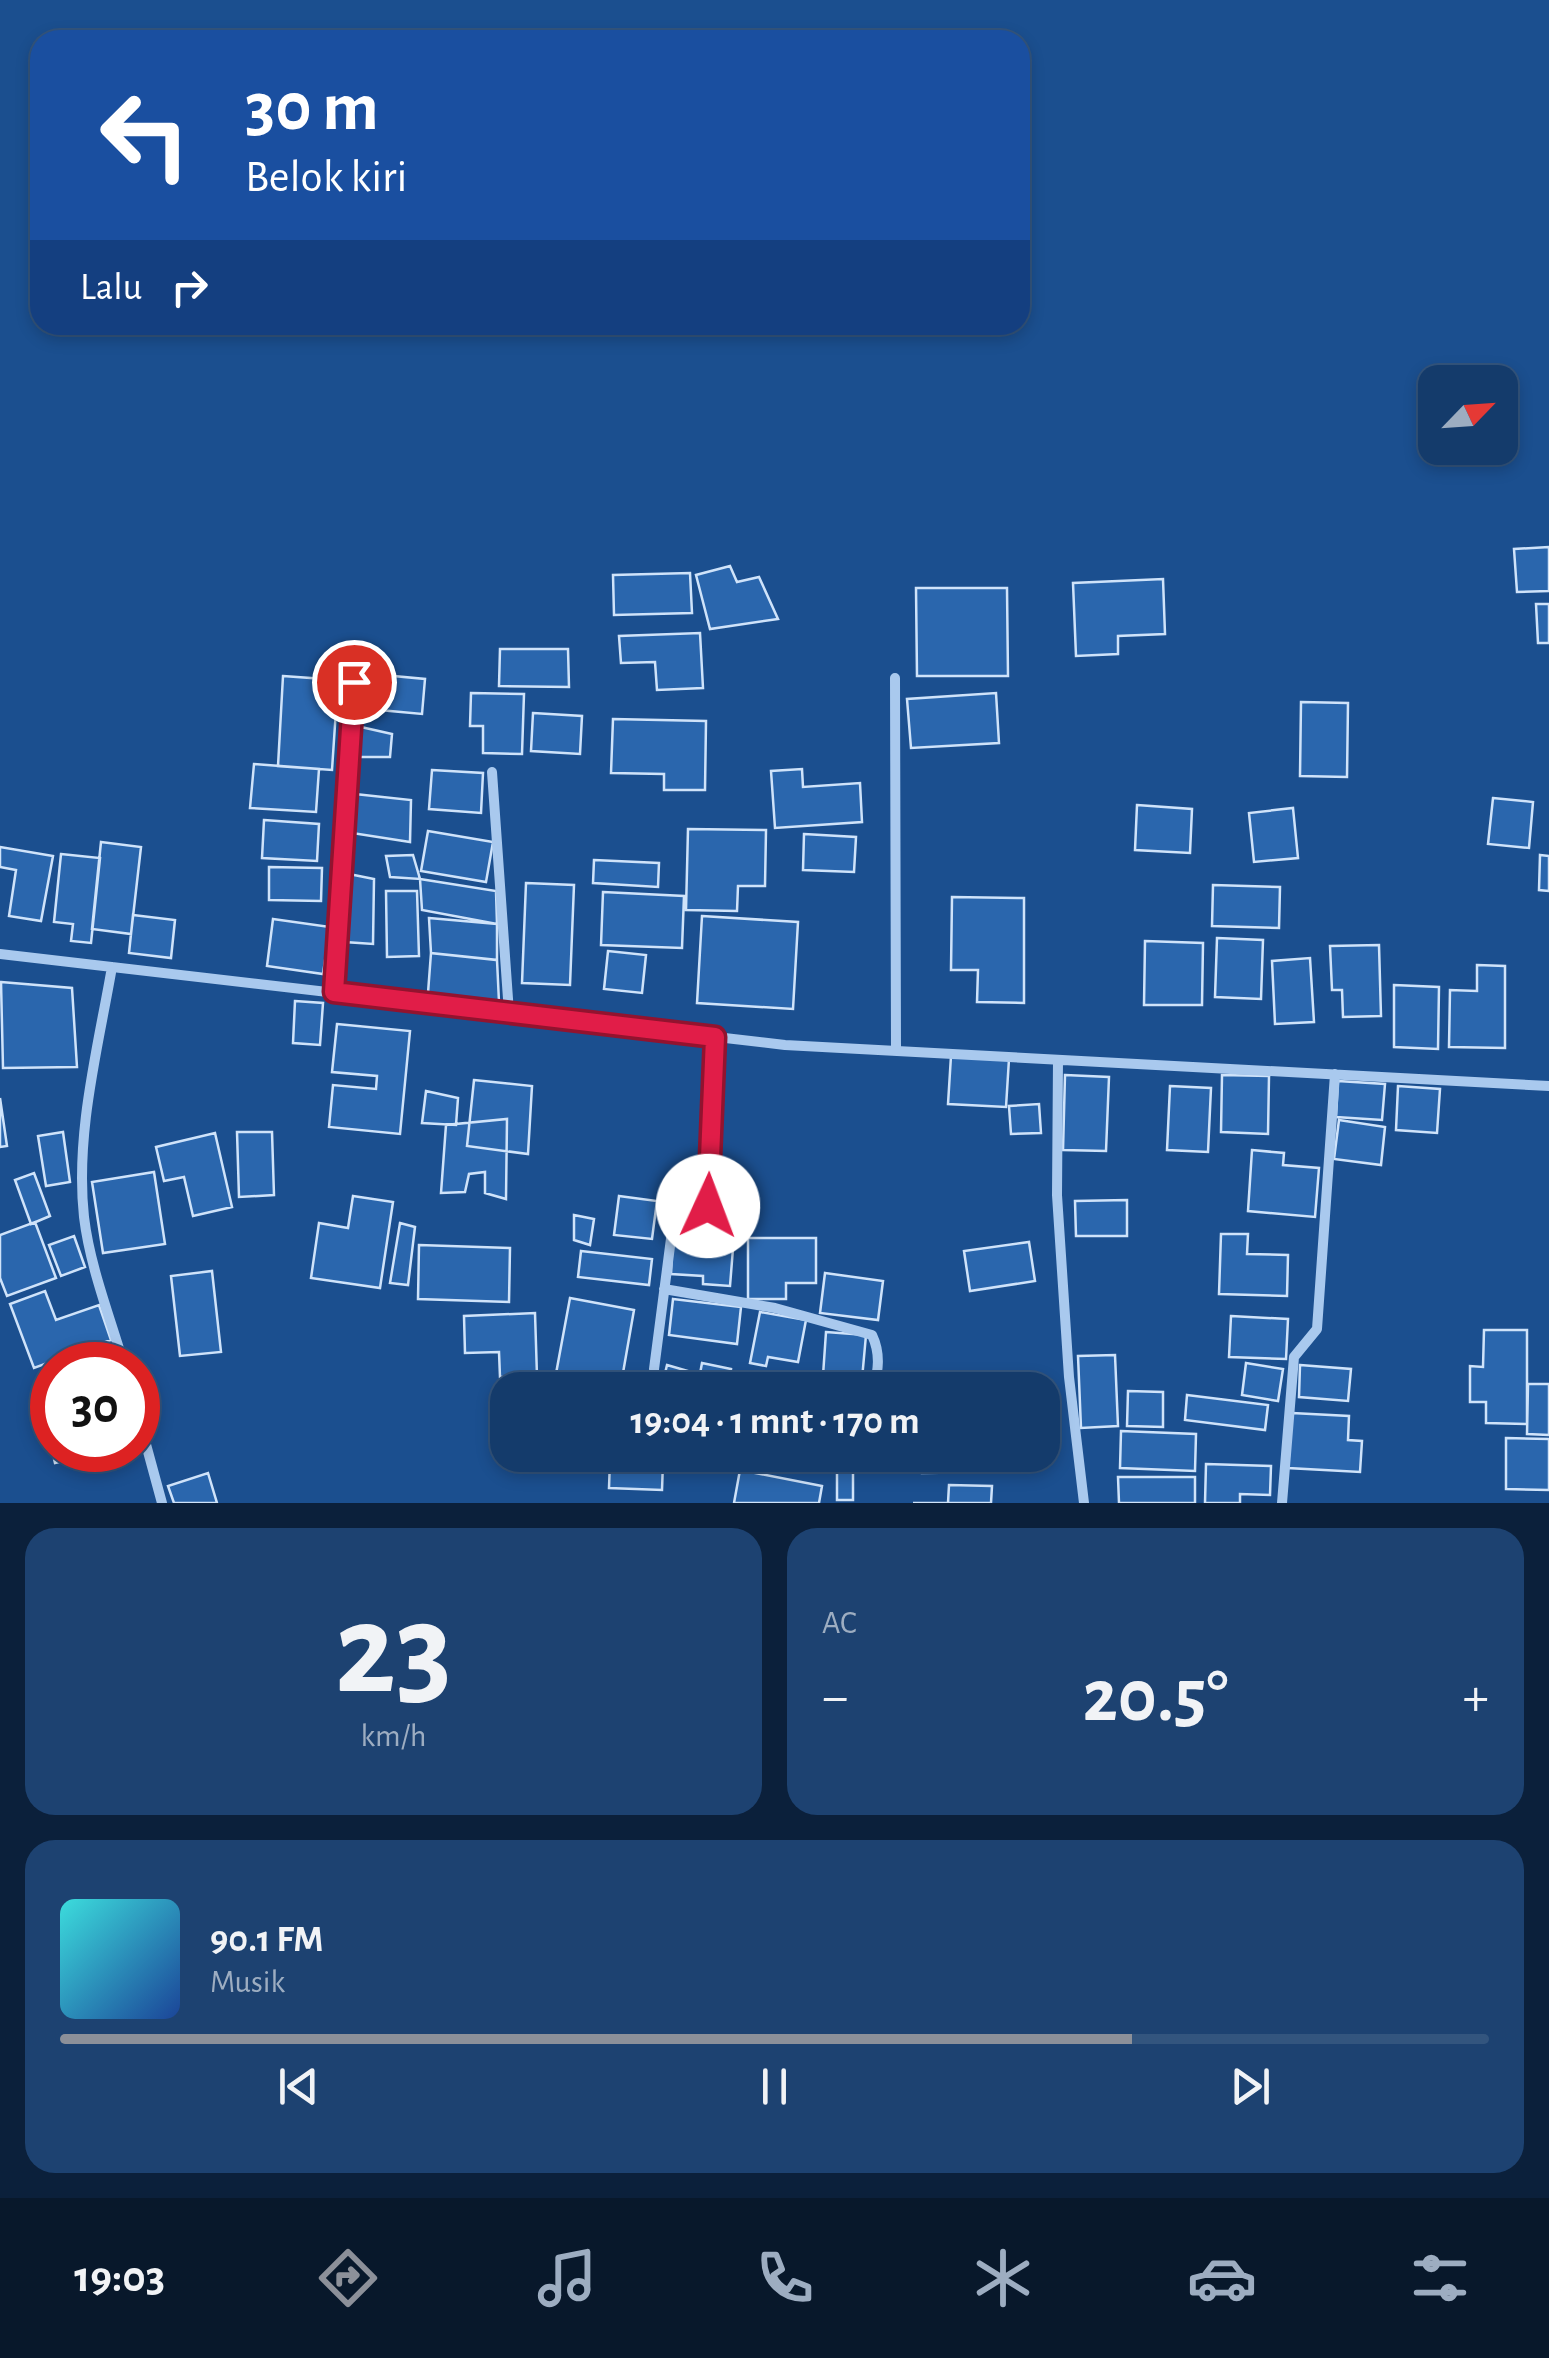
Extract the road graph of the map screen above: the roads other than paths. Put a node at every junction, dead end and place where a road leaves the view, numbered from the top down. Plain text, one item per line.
1 (895, 678) dead end
2 (354, 682) dead end
3 (492, 772) dead end
4 (0, 954) edge
5 (112, 967) junction
6 (334, 992) junction
7 (509, 1013) junction
8 (715, 1037) junction
9 (896, 1051) junction
10 (1058, 1060) junction
11 (1335, 1074) junction
12 (1549, 1086) edge
13 (664, 1289) junction
14 (118, 1342) edge
15 (654, 1368) dead end
16 (877, 1372) edge
17 (154, 1472) edge
18 (162, 1503) edge
19 (1084, 1503) edge
20 (1282, 1503) edge

1 - 9 street
2 - 6 street
3 - 7 street
4 - 5 street
5 - 6 street
5 - 14 street
6 - 7 street
7 - 8 street
8 - 9 street
8 - 13 street
9 - 10 street
10 - 11 street
10 - 19 street
11 - 12 street
11 - 20 street
13 - 15 street
13 - 16 street
17 - 18 street

